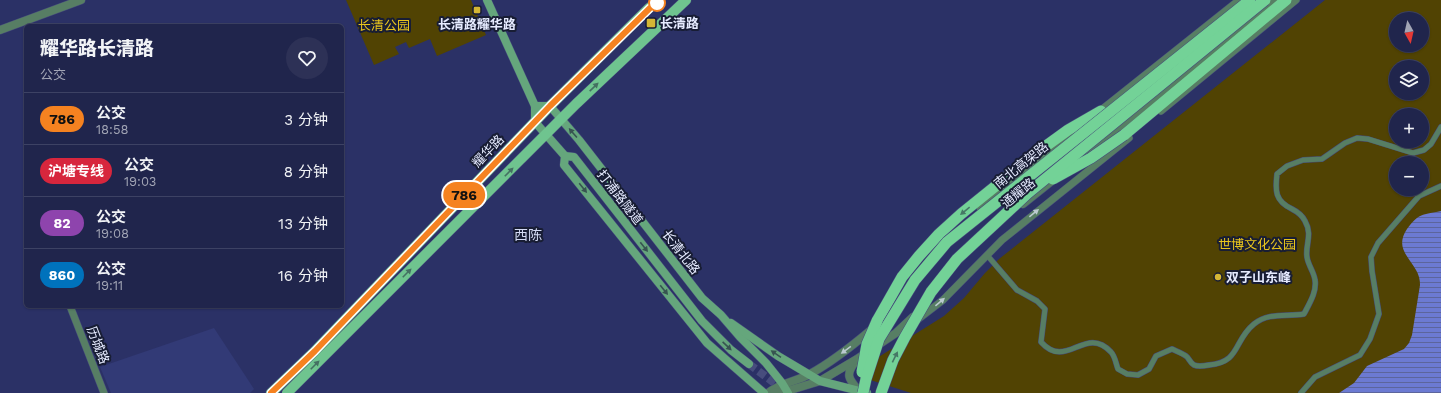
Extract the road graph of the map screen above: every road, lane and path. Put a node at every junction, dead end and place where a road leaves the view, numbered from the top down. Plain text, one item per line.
1 (81, 0) edge
2 (487, 0) edge
3 (660, 0) edge
4 (686, 0) edge
5 (1240, 0) edge
6 (1250, 0) edge
7 (1265, 0) edge
8 (1276, 0) edge
9 (1286, 0) edge
10 (1296, 0) edge
11 (28, 23) edge
12 (0, 30) edge
13 (535, 106) junction
14 (550, 106) junction
15 (1101, 111) junction
16 (561, 119) junction
17 (534, 122) junction
18 (1441, 127) edge
19 (546, 134) junction
20 (565, 156) junction
21 (1441, 186) edge
22 (1028, 193) junction
23 (987, 255) junction
24 (71, 308) edge
25 (721, 315) junction
26 (896, 332) junction
27 (857, 359) junction
28 (749, 364) tunnel mouth
29 (809, 374) junction
30 (820, 381) junction
31 (782, 383) junction
32 (788, 392) edge
33 (860, 392) edge
34 (104, 393) edge
35 (271, 393) edge
36 (287, 393) edge
37 (764, 393) edge
38 (767, 393) edge
39 (774, 393) edge
40 (868, 393) edge
41 (881, 393) edge
42 (1301, 393) edge

1 - 11 street
2 - 13 main road
3 - 14 main road, 耀华路
16 -> 4 main road
5 - 15 street, 通耀路
6 - 33 highway, 南北高架路, bridge
7 - 22 highway, 南北高架路, bridge
8 - 26 street, 通耀路
9 - 22 highway, bridge
23 -> 10 street
11 - 12 street
13 - 14 main road
13 - 17 main road
14 - 16 main road
14 - 17 main road, 耀华路
15 -> 29 street, 通耀路
15 -> 33 highway, bridge
16 - 19 main road
25 -> 16 main road, 长清北路
17 - 19 main road
17 - 35 main road, 耀华路
18 - 23 street
19 - 20 main road
36 -> 19 main road
20 -> 28 main road, 打浦路隧道
20 -> 37 main road
21 - 42 street
41 -> 22 highway, 南北高架路, bridge
26 -> 23 street
24 - 34 street, 历城路
29 -> 25 main road
25 - 31 main road, 长清北路
26 - 27 street, 通耀路
27 - 30 street, 通耀路
27 - 33 street
29 - 30 main road
29 - 31 street, 通耀路
30 - 32 street, 通耀路
30 - 33 main road
31 - 32 main road, 长清北路
31 - 38 street, 通耀路
32 - 39 street, 通耀路
33 - 40 main road

